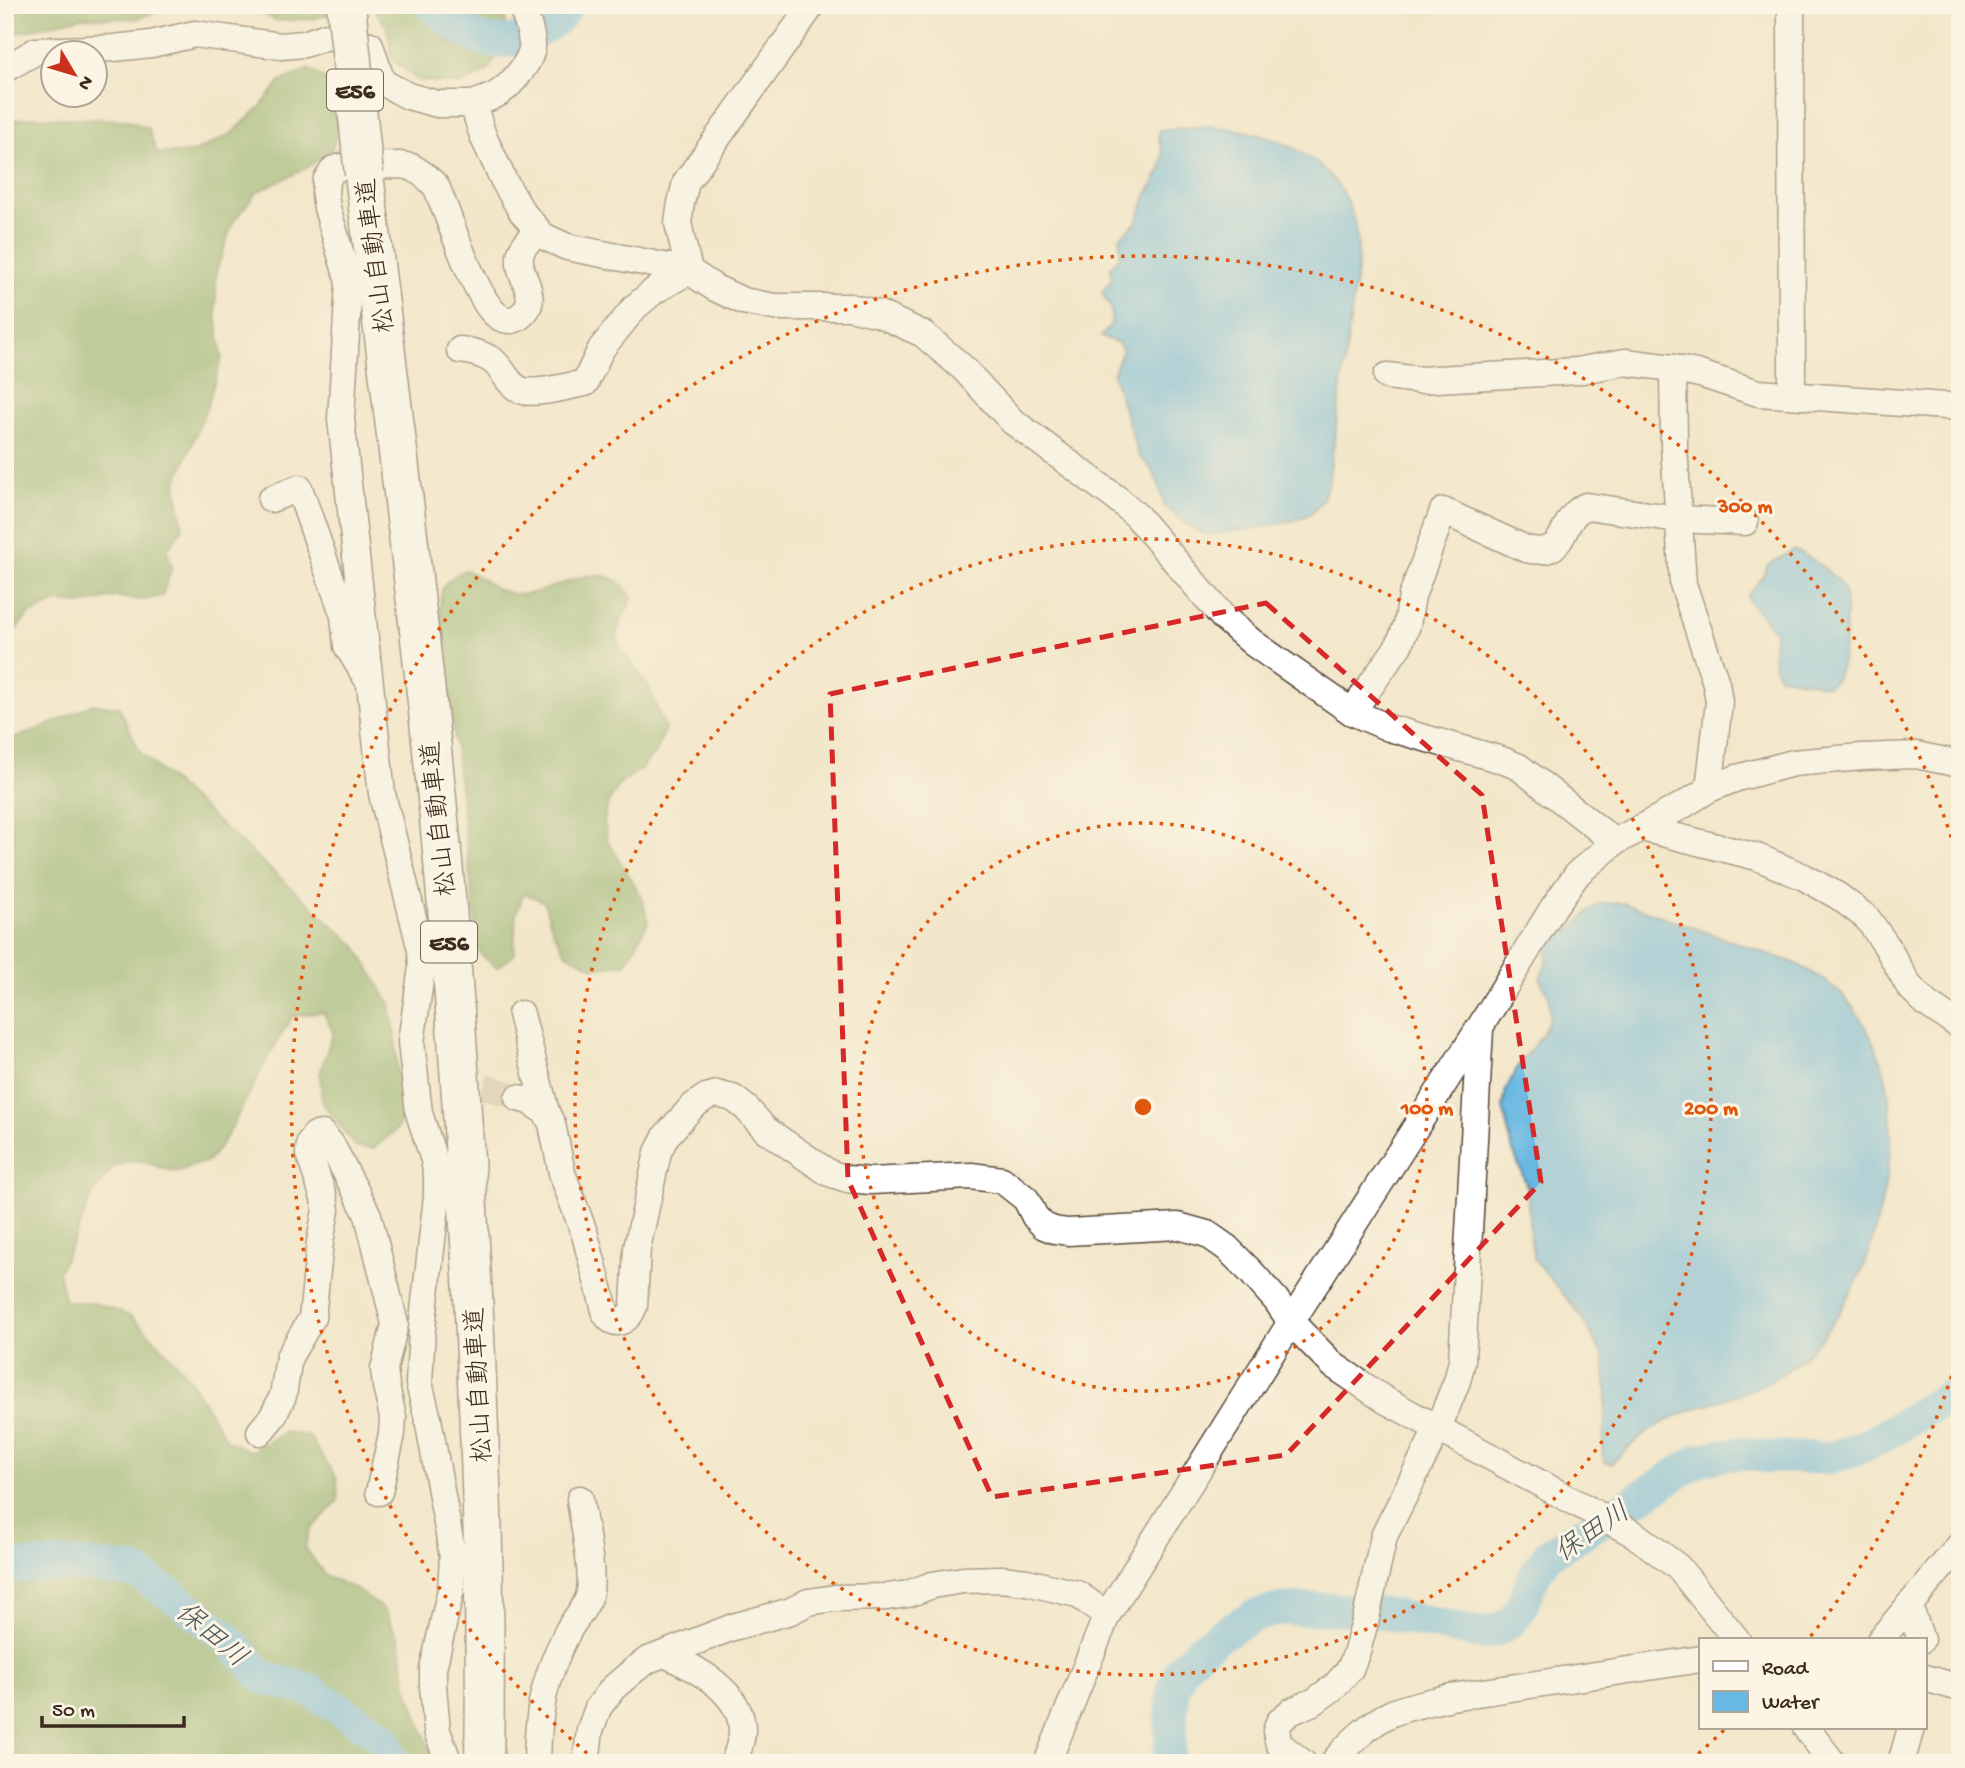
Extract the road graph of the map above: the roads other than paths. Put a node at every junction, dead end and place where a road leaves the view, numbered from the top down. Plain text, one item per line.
1 (346, 5) edge
2 (521, 5) edge
3 (812, 5) edge
4 (1791, 5) edge
5 (5, 69) edge
6 (473, 104) junction
7 (539, 232) junction
8 (689, 271) junction
9 (460, 350) dead end
10 (1674, 368) junction
11 (1387, 376) dead end
12 (1792, 395) junction
13 (1960, 407) edge
14 (271, 499) dead end
15 (1678, 519) junction
16 (1745, 522) dead end
17 (371, 685) junction
18 (1352, 712) junction
19 (1960, 764) edge
20 (1709, 789) junction
21 (1642, 828) junction
22 (1615, 842) junction
23 (521, 1014) dead end
24 (1960, 1026) edge
25 (1480, 1027) junction
26 (414, 1069) junction
27 (441, 1072) tunnel mouth
28 (519, 1098) tunnel mouth
29 (546, 1112) junction
30 (1291, 1322) junction
31 (391, 1345) junction
32 (419, 1383) junction
33 (1438, 1428) junction
34 (260, 1432) dead end
35 (379, 1492) dead end
36 (580, 1499) dead end
37 (1960, 1545) edge
38 (1909, 1605) junction
39 (1107, 1615) junction
40 (1735, 1638) edge
41 (1882, 1638) edge
42 (1920, 1638) edge
43 (665, 1654) junction
44 (1699, 1659) edge
45 (1926, 1675) edge
46 (1960, 1688) edge
47 (1808, 1730) edge
48 (1831, 1730) edge
49 (1910, 1730) edge
50 (1830, 1760) edge
51 (449, 1763) edge
52 (484, 1763) edge
53 (537, 1763) edge
54 (586, 1763) edge
55 (734, 1763) edge
56 (1048, 1763) edge
57 (1303, 1763) edge
58 (1333, 1763) edge
59 (1901, 1763) edge

1 - 52 highway, 松山自動車道 / E56, bridge
2 - 6 street
3 - 8 street
4 - 12 street
5 - 6 street
6 - 7 street
7 - 8 street
7 - 17 street
8 - 9 street
8 - 18 street
10 - 11 street
10 - 12 street
10 - 15 street
12 - 13 street
14 - 17 street
15 - 16 street
15 - 18 street
15 - 20 street
17 - 26 street
18 - 22 street
19 - 20 street
20 - 21 street
21 - 22 street
21 - 24 street
22 - 25 street
23 - 29 street
25 - 30 street
25 - 33 street
26 - 27 street
26 - 32 street
28 - 29 street
29 - 30 street
30 - 33 street
30 - 39 street
31 - 32 street
31 - 34 street
31 - 35 street
32 - 51 street
33 - 40 street
33 - 57 street
36 - 53 street
37 - 38 street
38 - 41 street
38 - 42 street
39 - 43 street
39 - 56 street
43 - 54 street
43 - 55 street
44 - 58 street
45 - 46 street
47 - 50 street
48 - 50 street
49 - 59 street

